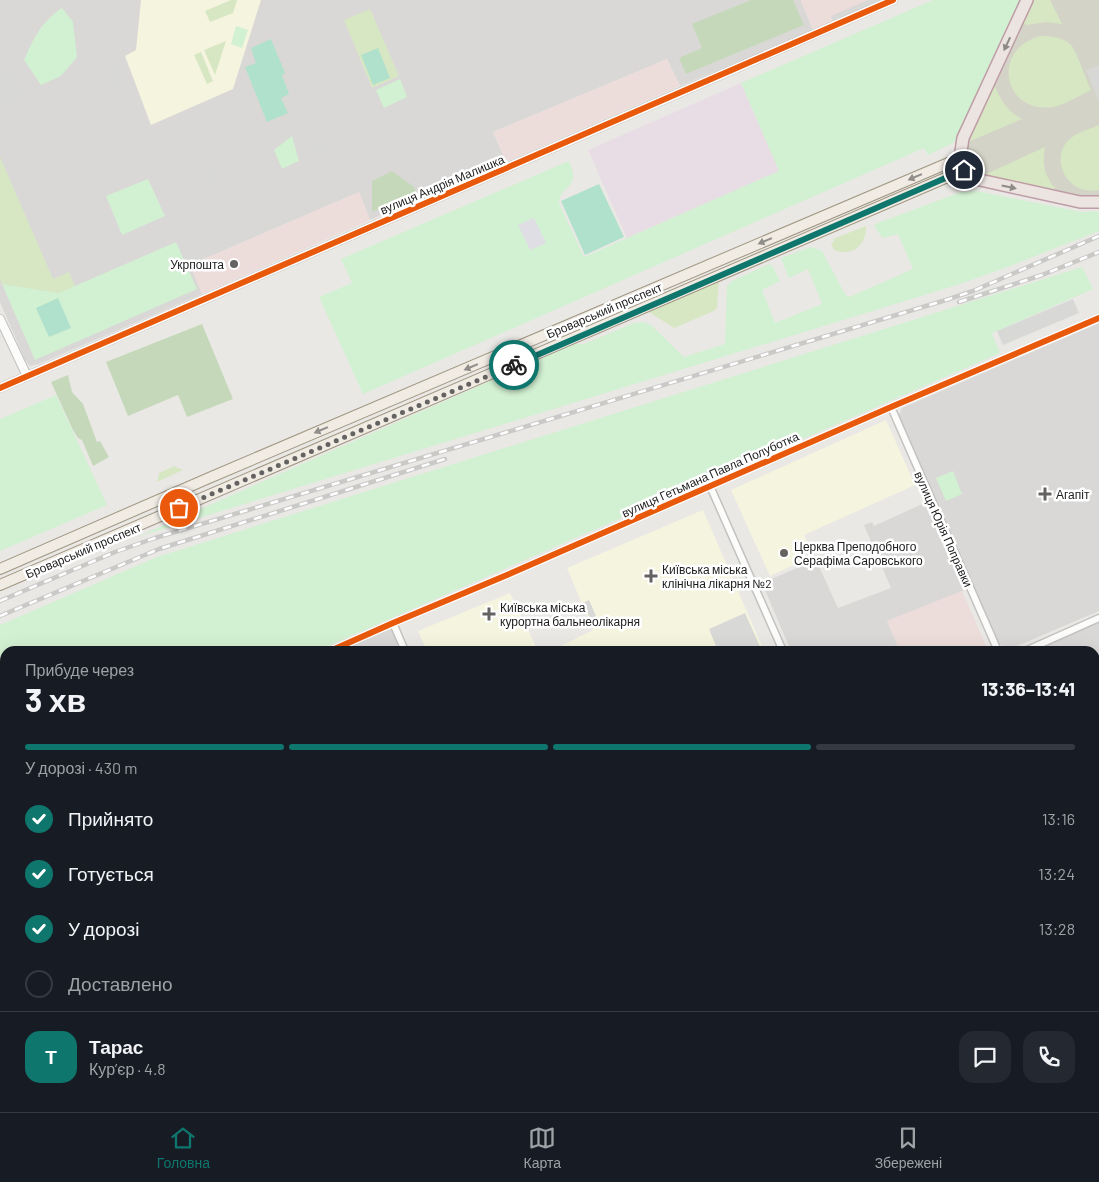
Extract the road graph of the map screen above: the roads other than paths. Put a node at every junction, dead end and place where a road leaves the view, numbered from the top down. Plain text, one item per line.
1 (893, 0) edge
2 (1027, 0) edge
3 (960, 158) junction
4 (964, 170) junction
5 (1099, 202) edge
6 (1099, 318) edge
7 (0, 319) edge
8 (27, 376) junction
9 (0, 388) edge
10 (891, 407) junction
11 (710, 486) junction
12 (0, 569) edge
13 (0, 585) edge
14 (1099, 618) edge
15 (393, 622) junction
16 (341, 646) edge
17 (403, 646) edge
18 (781, 646) edge
19 (996, 646) edge
20 (1036, 646) edge

1 - 8 street, вулиця Андрія Малишка
2 -> 3 highway
3 - 4 highway
3 -> 12 main road, Броварський проспект
4 -> 5 highway
4 - 13 main road, Броварський проспект
6 - 10 street, вулиця Гетьмана Павла Полуботка
7 - 8 street
8 - 9 street, вулиця Андрія Малишка
10 - 11 street, вулиця Гетьмана Павла Полуботка
10 - 19 street, вулиця Юрія Поправки
11 - 15 street, вулиця Гетьмана Павла Полуботка
11 - 18 street
14 - 20 street
15 - 16 street, вулиця Гетьмана Павла Полуботка
15 - 17 street

